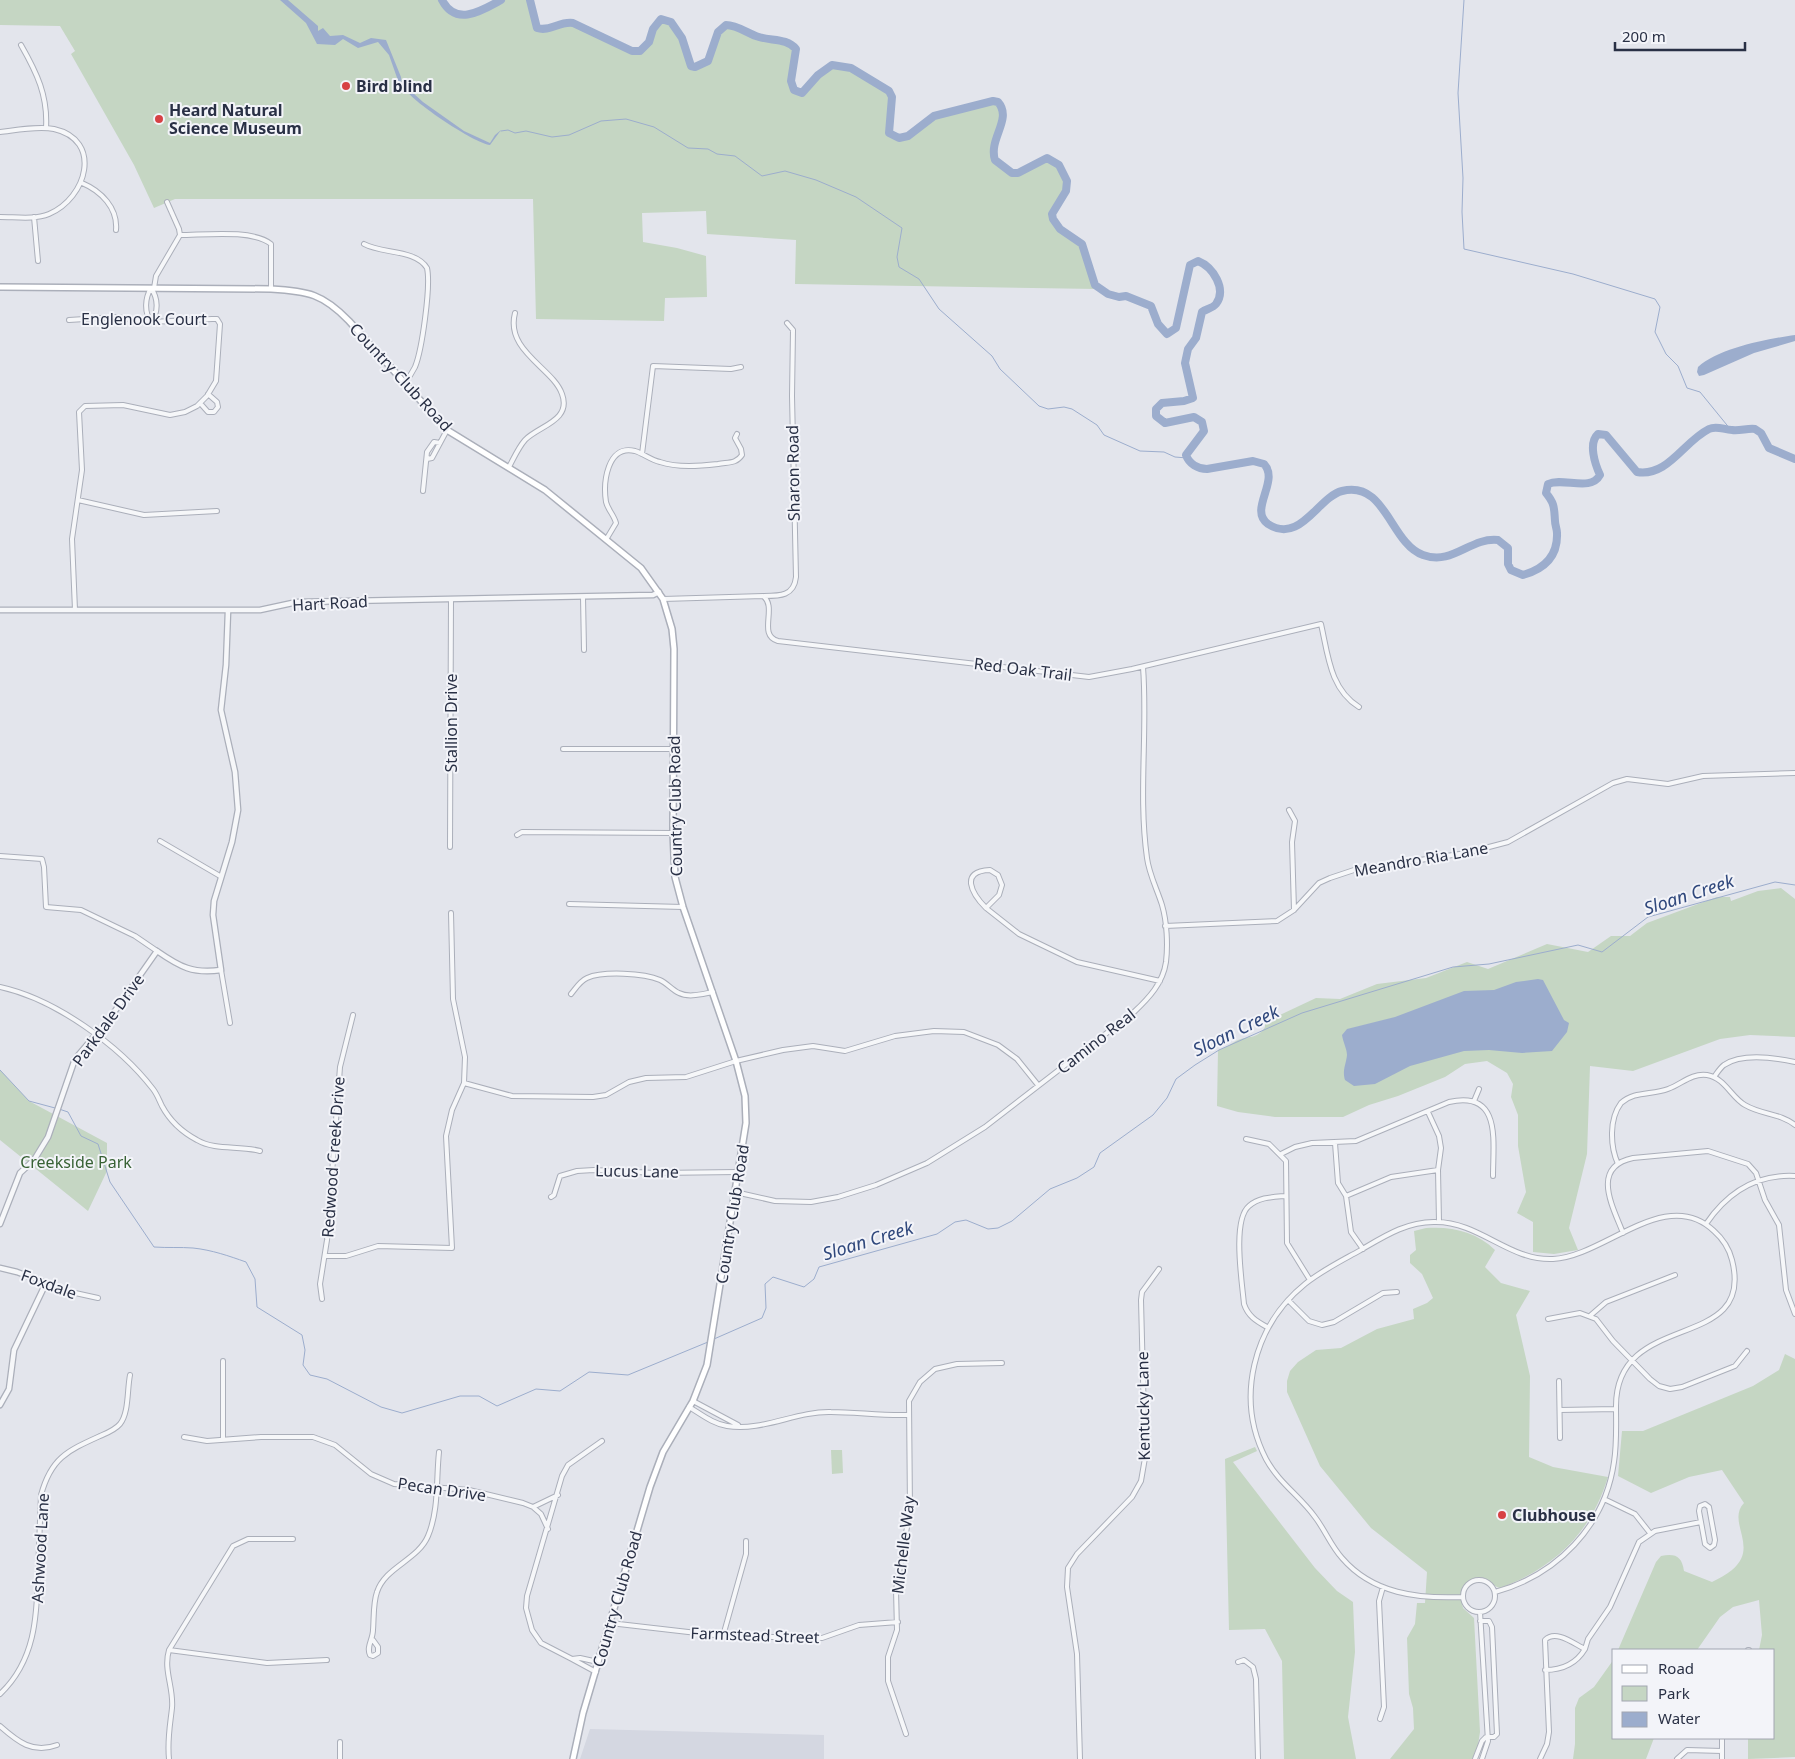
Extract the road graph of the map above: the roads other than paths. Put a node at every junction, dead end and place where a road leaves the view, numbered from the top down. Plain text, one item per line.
1 (21, 45) dead end
2 (46, 128) junction
3 (0, 132) edge
4 (82, 183) junction
5 (167, 202) dead end
6 (0, 217) edge
7 (34, 217) junction
8 (116, 230) dead end
9 (180, 235) junction
10 (364, 244) dead end
11 (38, 261) dead end
12 (0, 287) edge
13 (152, 288) junction
14 (271, 289) junction
15 (515, 313) dead end
16 (69, 320) dead end
17 (151, 322) junction
18 (787, 323) dead end
19 (741, 367) dead end
20 (404, 384) junction
21 (208, 394) junction
22 (200, 403) junction
23 (447, 430) junction
24 (736, 434) dead end
25 (440, 442) junction
26 (642, 454) junction
27 (427, 459) junction
28 (509, 467) junction
29 (423, 491) dead end
30 (78, 500) junction
31 (217, 511) dead end
32 (607, 538) junction
33 (659, 592) junction
34 (759, 596) junction
35 (583, 597) junction
36 (662, 599) junction
37 (451, 600) junction
38 (0, 610) edge
39 (75, 610) junction
40 (228, 611) junction
41 (584, 650) dead end
42 (1143, 667) junction
43 (1359, 707) dead end
44 (563, 749) dead end
45 (674, 749) junction
46 (1795, 773) edge
47 (1289, 810) dead end
48 (673, 833) junction
49 (517, 835) dead end
50 (160, 841) dead end
51 (450, 847) dead end
52 (0, 856) edge
53 (220, 876) junction
54 (569, 904) dead end
55 (683, 907) junction
56 (986, 908) junction
57 (1294, 910) junction
58 (451, 913) dead end
59 (1165, 926) junction
60 (156, 952) junction
61 (221, 970) junction
62 (1160, 981) junction
63 (0, 987) edge
64 (713, 992) junction
65 (571, 994) dead end
66 (353, 1016) dead end
67 (230, 1023) dead end
68 (94, 1035) junction
69 (736, 1061) junction
70 (1795, 1062) edge
71 (1714, 1077) junction
72 (464, 1083) junction
73 (1038, 1085) junction
74 (1479, 1089) dead end
75 (1618, 1097) dead end
76 (1474, 1101) junction
77 (1622, 1101) junction
78 (1428, 1112) junction
79 (1795, 1125) edge
80 (1246, 1139) dead end
81 (1335, 1143) junction
82 (260, 1151) dead end
83 (1281, 1154) junction
84 (1618, 1164) junction
85 (1438, 1170) junction
86 (738, 1172) junction
87 (1493, 1176) dead end
88 (1795, 1176) edge
89 (1758, 1180) junction
90 (735, 1192) junction
91 (1285, 1196) junction
92 (1346, 1196) junction
93 (551, 1197) dead end
94 (1439, 1222) junction
95 (0, 1224) edge
96 (1706, 1224) junction
97 (1623, 1233) junction
98 (1363, 1249) junction
99 (325, 1256) junction
100 (0, 1268) edge
101 (1159, 1269) dead end
102 (1675, 1274) dead end
103 (1310, 1280) junction
104 (46, 1283) junction
105 (1397, 1292) dead end
106 (98, 1298) dead end
107 (322, 1299) dead end
108 (1288, 1300) junction
109 (1795, 1314) edge
110 (1591, 1315) junction
111 (1548, 1319) dead end
112 (1267, 1327) junction
113 (1748, 1351) dead end
114 (1631, 1359) junction
115 (223, 1361) dead end
116 (1002, 1363) dead end
117 (130, 1376) dead end
118 (1559, 1381) dead end
119 (3, 1397) edge
120 (693, 1401) junction
121 (0, 1405) edge
122 (689, 1407) junction
123 (1616, 1409) junction
124 (1560, 1410) junction
125 (908, 1415) junction
126 (740, 1426) junction
127 (184, 1437) dead end
128 (1560, 1438) dead end
129 (223, 1439) junction
130 (602, 1442) dead end
131 (439, 1452) dead end
132 (437, 1487) junction
133 (558, 1494) junction
134 (1604, 1499) junction
135 (533, 1507) junction
136 (1700, 1522) junction
137 (548, 1529) junction
138 (1650, 1533) junction
139 (292, 1539) dead end
140 (746, 1540) dead end
141 (1383, 1587) junction
142 (1495, 1592) junction
143 (1463, 1597) junction
144 (1480, 1612) junction
145 (1480, 1621) junction
146 (898, 1622) junction
147 (610, 1623) junction
148 (723, 1636) junction
149 (373, 1640) dead end
150 (1585, 1649) junction
151 (169, 1650) junction
152 (327, 1660) dead end
153 (572, 1660) junction
154 (598, 1662) junction
155 (1238, 1662) dead end
156 (1545, 1670) junction
157 (596, 1672) junction
158 (0, 1694) edge
159 (1380, 1719) dead end
160 (0, 1726) edge
161 (906, 1734) dead end
162 (1486, 1737) junction
163 (1722, 1739) edge
164 (340, 1742) dead end
165 (57, 1745) dead end
166 (1722, 1751) junction
167 (169, 1759) edge
168 (340, 1759) edge
169 (573, 1759) edge
170 (1080, 1759) edge
171 (1258, 1759) edge
172 (1475, 1759) edge
173 (1482, 1759) edge
174 (1540, 1759) edge
175 (1677, 1759) edge
176 (1722, 1759) edge

1 - 2 street
2 - 3 street
2 - 4 street
4 - 7 street
4 - 8 street
5 - 9 street
6 - 7 street
7 - 11 street
9 - 13 street
9 - 14 street
10 - 20 street
12 - 13 main road, Country Club Road
13 - 14 main road, Country Club Road
13 - 17 street
13 - 17 street
14 - 20 main road, Country Club Road
15 - 28 street
16 - 17 street, Englenook Court
17 - 21 street, Englenook Court
18 - 34 street, Sharon Road
19 - 26 street
20 - 23 main road, Country Club Road
21 - 22 street
21 - 22 street
22 - 30 street
23 - 25 street
23 - 28 main road, Country Club Road
24 - 26 street
25 - 27 street
25 - 27 street
26 - 32 street
27 - 29 street
28 - 32 main road, Country Club Road
30 - 31 street
30 - 39 street
32 - 33 main road, Country Club Road
33 - 35 street, Hart Road
33 - 36 main road, Country Club Road
34 - 36 street
34 - 42 street, Red Oak Trail
35 - 37 street, Hart Road
35 - 41 street
36 - 45 main road, Country Club Road
37 - 40 street, Hart Road
37 - 51 street, Stallion Drive
38 - 39 street, Hart Road
39 - 40 street, Hart Road
40 - 53 street
42 - 43 street, Red Oak Trail
42 - 59 street, Camino Real
44 - 45 street
45 - 48 main road, Country Club Road
46 - 57 street, Meandro Ria Lane
47 - 57 street
48 - 49 street
48 - 55 main road, Country Club Road
50 - 53 street
52 - 60 street
53 - 61 street
54 - 55 street
55 - 64 main road, Country Club Road
56 - 56 street
56 - 62 street
57 - 59 street, Meandro Ria Lane
58 - 72 street
59 - 62 street, Camino Real
60 - 61 street
60 - 68 street, Parkdale Drive
61 - 67 street
62 - 73 street, Camino Real
63 - 68 street
64 - 65 street
64 - 69 main road, Country Club Road
66 - 99 street, Redwood Creek Drive
68 - 82 street
68 - 95 street, Parkdale Drive
69 - 72 street
69 - 73 street
69 - 86 main road, Country Club Road
70 - 71 street
71 - 77 street
71 - 79 street
72 - 99 street
73 - 90 street, Camino Real
74 - 76 street
75 - 77 street
76 - 78 street
76 - 87 street
77 - 84 street
78 - 81 street
78 - 85 street
80 - 83 street
81 - 83 street
81 - 92 street
83 - 91 street
84 - 89 street
84 - 97 street
85 - 92 street
85 - 94 street
86 - 90 main road, Country Club Road
86 - 93 street, Lucus Lane
88 - 89 street
89 - 96 street
89 - 109 street
90 - 120 main road, Country Club Road
91 - 103 street
91 - 112 street
92 - 98 street
94 - 97 street
94 - 98 street
96 - 97 street
96 - 114 street
98 - 103 street
99 - 107 street, Redwood Creek Drive
100 - 104 street, Foxdale
101 - 170 street, Kentucky Lane
102 - 110 street
103 - 108 street
104 - 106 street, Foxdale
104 - 119 street
105 - 108 street
108 - 112 street
110 - 111 street
110 - 114 street
112 - 141 street
113 - 114 street
114 - 123 street
115 - 129 street
116 - 125 street, Michelle Way
117 - 158 street, Ashwood Lane
118 - 124 street
119 - 121 street
120 - 122 main road, Country Club Road
120 - 126 street
122 - 126 street
122 - 147 main road, Country Club Road
123 - 124 street
123 - 134 street
124 - 128 street
125 - 126 street
125 - 146 street, Michelle Way
127 - 129 street, Pecan Drive
129 - 132 street, Pecan Drive
130 - 133 street
131 - 132 street
132 - 135 street, Pecan Drive
132 - 149 street
133 - 135 street
133 - 137 street
134 - 138 street
134 - 142 street
135 - 137 street
136 - 136 street
136 - 138 street
137 - 153 street
138 - 150 street
139 - 151 street
140 - 148 street
141 - 143 street
141 - 159 street
142 - 143 street
142 - 144 street
143 - 144 street
144 - 145 street
145 - 162 street
145 - 162 street
146 - 148 street, Farmstead Street
146 - 161 street, Michelle Way
147 - 148 street, Farmstead Street
147 - 154 main road, Country Club Road
150 - 156 street
150 - 156 street
151 - 152 street
151 - 167 street
153 - 154 street
153 - 157 street
154 - 157 main road, Country Club Road
155 - 171 street
156 - 174 street
157 - 169 main road, Country Club Road
160 - 165 street
162 - 172 street
162 - 173 street
163 - 166 street
164 - 168 street
166 - 175 street
166 - 176 street

